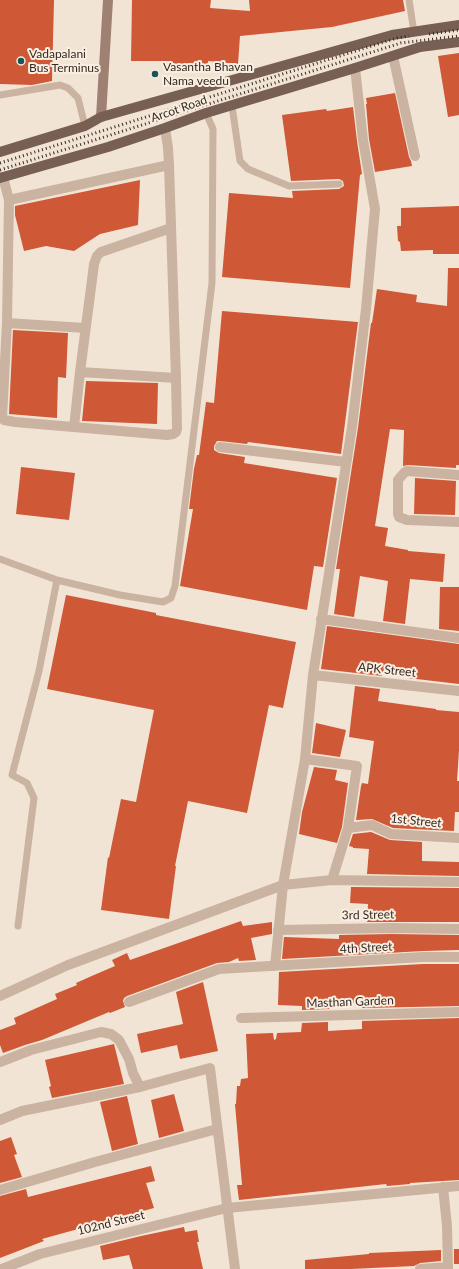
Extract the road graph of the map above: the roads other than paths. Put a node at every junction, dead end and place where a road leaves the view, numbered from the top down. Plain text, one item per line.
1 (108, 0) edge
2 (409, 0) edge
3 (459, 25) edge
4 (414, 32) junction
5 (459, 42) edge
6 (392, 56) junction
7 (355, 68) junction
8 (0, 96) edge
9 (232, 106) junction
10 (206, 112) junction
11 (101, 117) junction
12 (85, 126) junction
13 (165, 128) junction
14 (0, 152) edge
15 (415, 156) dead end
16 (169, 165) junction
17 (2, 177) edge
18 (339, 184) dead end
19 (9, 200) junction
20 (171, 228) junction
21 (7, 323) junction
22 (85, 328) junction
23 (80, 372) junction
24 (176, 378) junction
25 (74, 427) junction
26 (220, 447) dead end
27 (346, 462) junction
28 (459, 475) edge
29 (459, 522) edge
30 (0, 559) edge
31 (57, 580) junction
32 (321, 619) junction
33 (459, 638) edge
34 (313, 675) junction
35 (459, 691) edge
36 (305, 759) junction
37 (348, 828) junction
38 (459, 838) edge
39 (332, 880) junction
40 (459, 882) edge
41 (283, 885) junction
42 (18, 926) dead end
43 (459, 929) edge
44 (278, 930) junction
45 (459, 957) edge
46 (275, 966) junction
47 (0, 996) edge
48 (129, 1002) dead end
49 (459, 1012) edge
50 (241, 1018) dead end
51 (0, 1062) edge
52 (140, 1087) junction
53 (0, 1120) edge
54 (217, 1129) junction
55 (459, 1186) edge
56 (442, 1187) junction
57 (0, 1190) edge
58 (227, 1208) junction
59 (448, 1268) edge
60 (2, 1269) edge
61 (235, 1269) edge
62 (420, 1269) edge

1 - 11 street
2 - 4 lane
3 - 4 main road, Arcot Road
4 - 11 main road, Arcot Road
5 - 6 main road, Arcot Road
6 - 7 main road, Arcot Road
6 - 15 street
7 - 9 main road, Arcot Road
7 - 27 street
8 - 12 lane
9 - 10 main road, Arcot Road
9 - 18 lane
10 - 13 main road, Arcot Road
10 - 31 lane
11 - 12 main road, Arcot Road
12 - 14 main road, Arcot Road
13 - 16 street
13 - 17 main road, Arcot Road
16 - 19 street
16 - 20 street
17 - 19 street
19 - 21 street
20 - 22 street
20 - 24 street
21 - 22 street
21 - 25 street
22 - 23 street
23 - 24 street
23 - 25 street
24 - 25 street
26 - 27 street
27 - 32 street
28 - 29 street
30 - 31 lane
31 - 42 lane
32 - 33 street
32 - 34 street
34 - 35 street, APK Street
34 - 36 street
36 - 37 street
36 - 41 street
37 - 38 street, 1st Street
37 - 39 street
39 - 40 street
39 - 41 street
41 - 44 street
41 - 47 street
43 - 44 street, 3rd Street
44 - 46 street
45 - 46 street, 4th Street
46 - 48 street, 4th Street
49 - 50 street, Masthan Garden
51 - 52 street
52 - 53 street
52 - 54 street
54 - 57 street
54 - 58 street
55 - 56 street, 102nd Street
56 - 58 street, 102nd Street
56 - 59 street
58 - 60 street, 102nd Street
58 - 61 street
59 - 62 street

